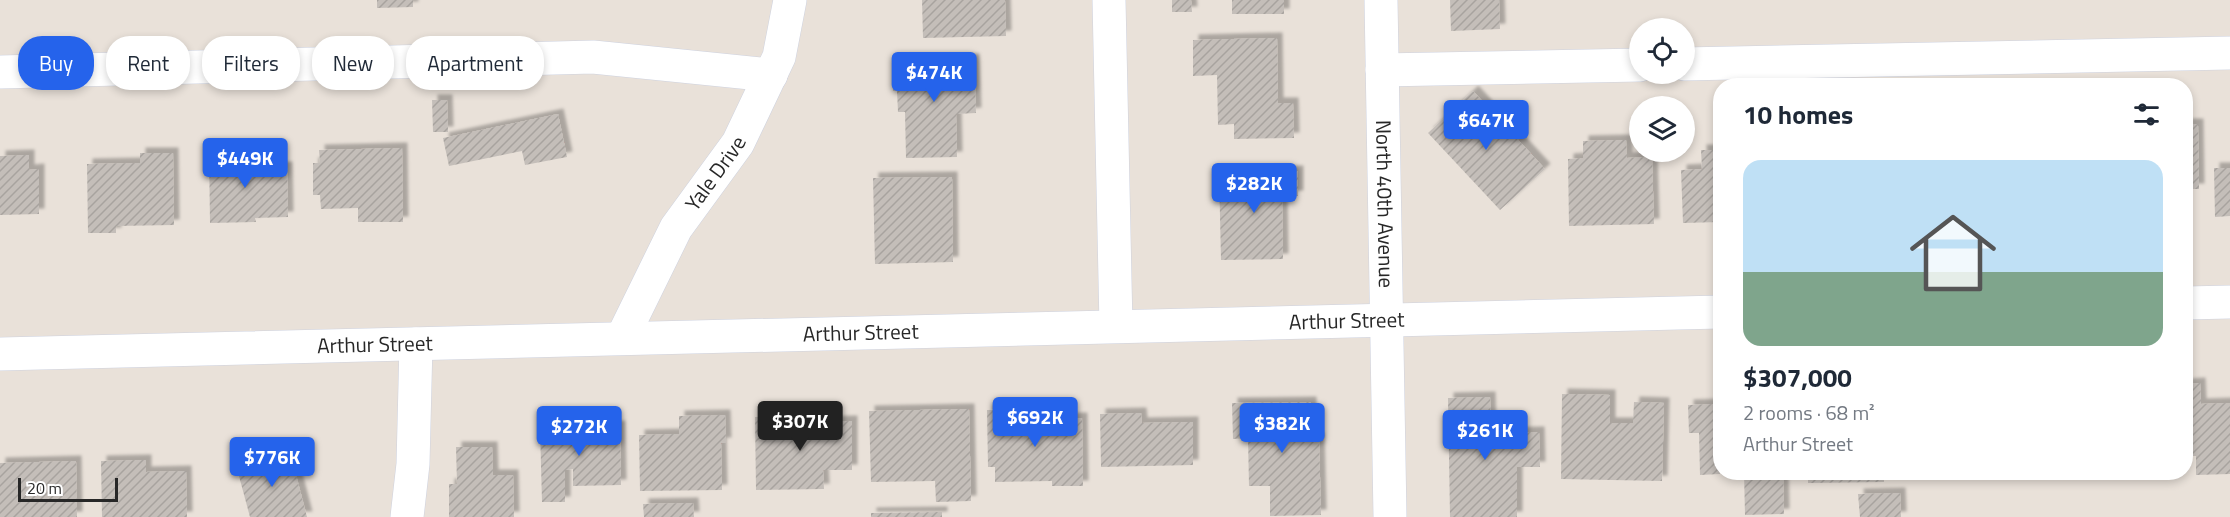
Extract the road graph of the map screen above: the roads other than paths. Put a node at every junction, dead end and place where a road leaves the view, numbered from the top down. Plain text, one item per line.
1 (790, 0) edge
2 (1109, 0) edge
3 (1381, 0) edge
4 (2230, 52) edge
5 (1695, 64) edge
6 (1629, 65) edge
7 (1382, 70) junction
8 (0, 72) edge
9 (771, 75) junction
10 (2230, 302) edge
11 (2193, 303) edge
12 (1713, 312) edge
13 (1388, 318) junction
14 (1116, 326) junction
15 (622, 338) junction
16 (416, 344) junction
17 (0, 354) edge
18 (407, 517) edge
19 (1390, 517) edge

1 - 9 street, Yale Drive
2 - 14 street
3 - 7 street, North 40th Avenue
4 - 5 street
6 - 7 street
7 - 13 street, North 40th Avenue
8 - 9 street
9 - 15 street, Yale Drive
10 - 11 street
12 - 13 street, Arthur Street
13 - 14 street, Arthur Street
13 - 19 street, North 40th Avenue
14 - 15 street, Arthur Street
15 - 16 street, Arthur Street
16 - 17 street, Arthur Street
16 - 18 street

